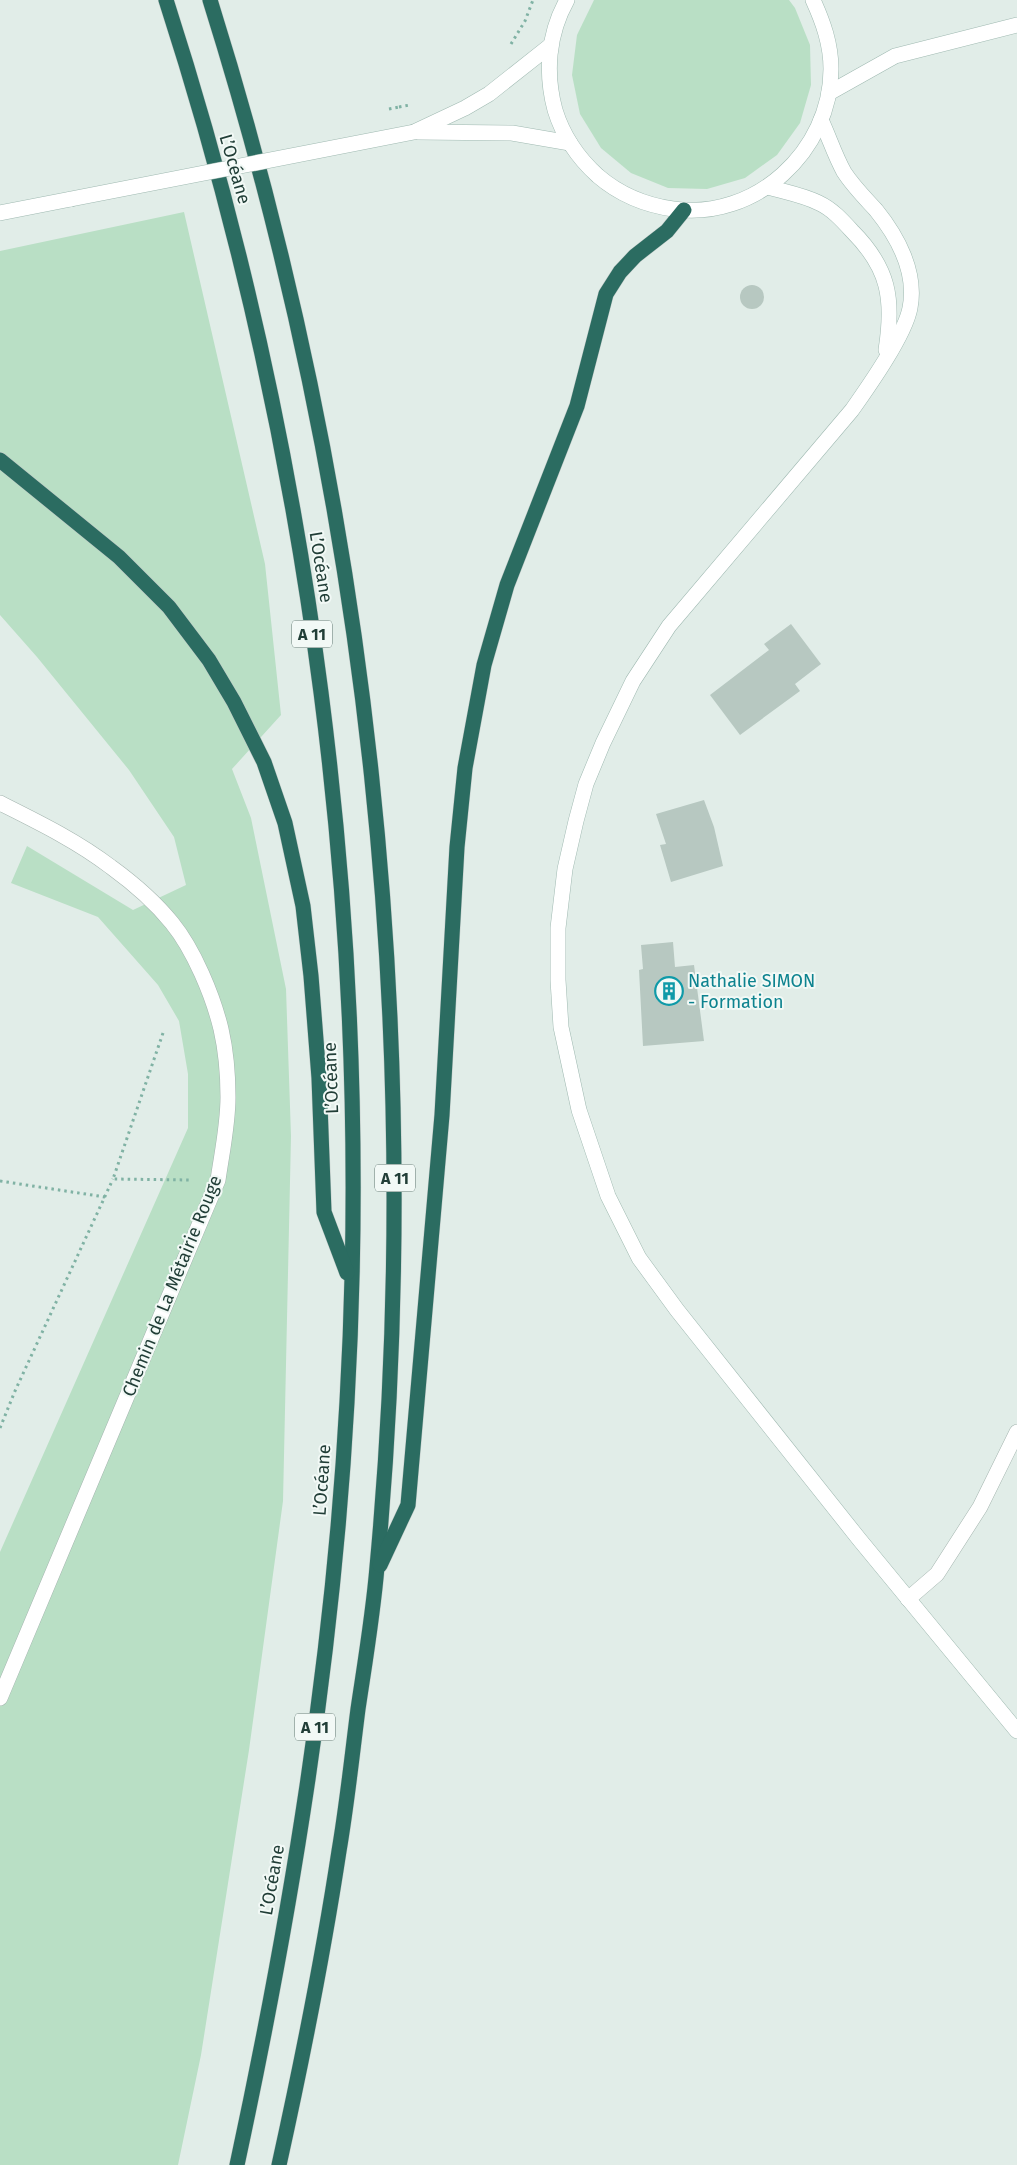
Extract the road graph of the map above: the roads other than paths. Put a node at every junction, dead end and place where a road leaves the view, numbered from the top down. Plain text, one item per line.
1 (166, 0) edge
2 (210, 0) edge
3 (567, 0) edge
4 (813, 0) edge
5 (1017, 24) edge
6 (551, 45) junction
7 (828, 93) junction
8 (822, 120) junction
9 (414, 132) junction
10 (570, 143) junction
11 (768, 187) junction
12 (684, 210) junction
13 (0, 213) edge
14 (884, 359) junction
15 (0, 460) edge
16 (0, 803) edge
17 (352, 1283) junction
18 (1017, 1432) edge
19 (376, 1573) junction
20 (908, 1599) junction
21 (0, 1698) edge
22 (1017, 1731) edge
23 (237, 2165) edge
24 (280, 2165) edge

1 - 17 highway, L’Océane / A 11
2 - 19 highway, L’Océane / A 11
3 - 6 street
4 - 7 street
5 - 7 street
6 - 9 street
6 - 10 street
7 - 8 street
8 - 11 street
8 - 14 street
9 - 10 street
9 - 13 street, bridge
10 - 12 street
11 - 12 street
11 - 14 street
12 - 19 highway
14 - 20 street
15 - 17 highway
16 - 21 street, Chemin de La Métairie Rouge
17 - 23 highway, L’Océane / A 11
18 - 20 street
19 - 24 highway, L’Océane / A 11
20 - 22 street

